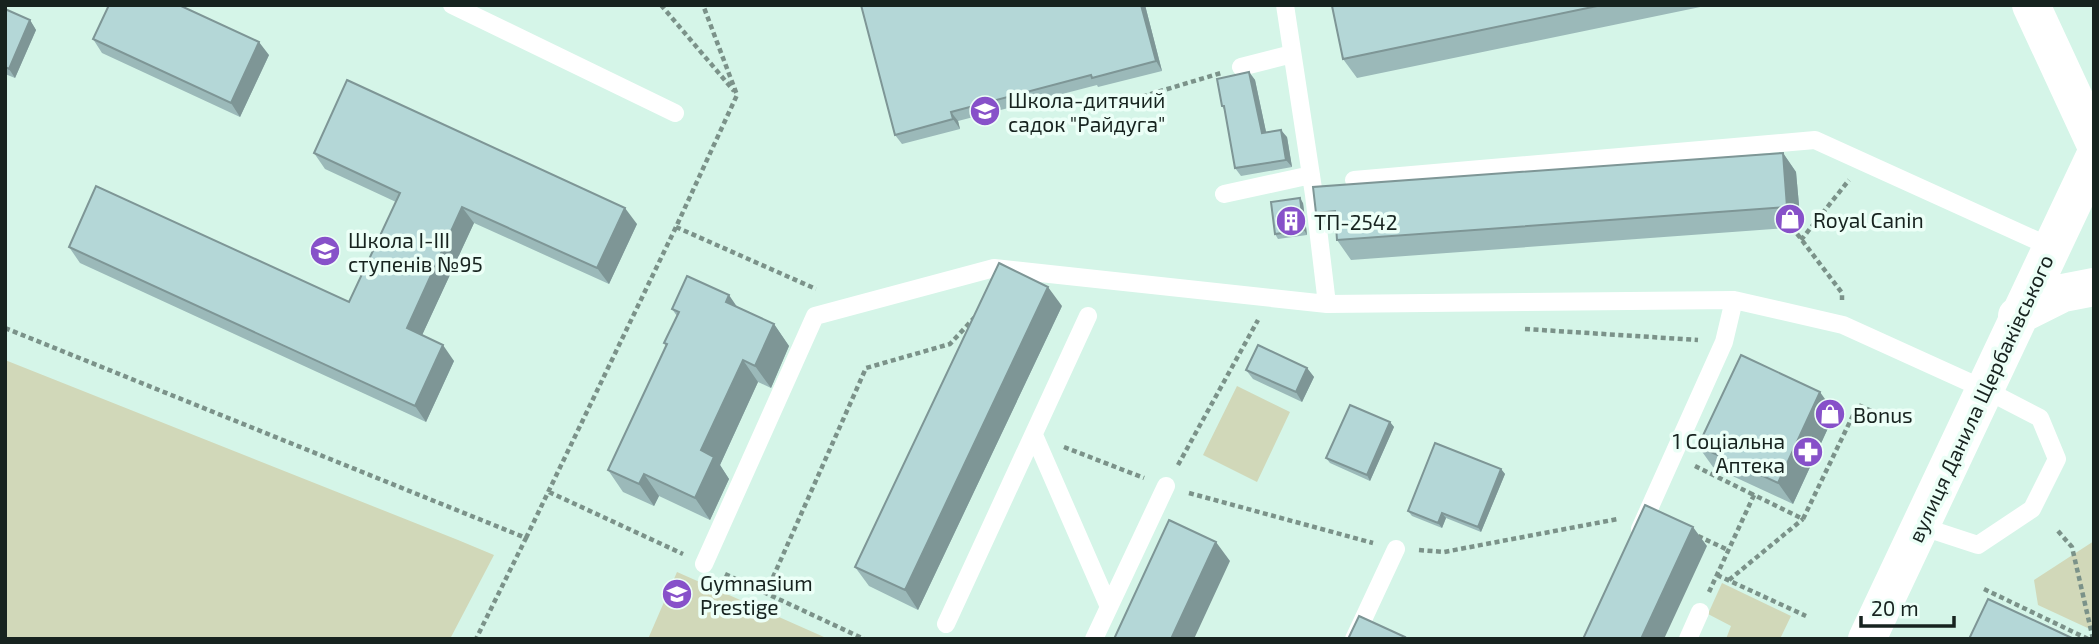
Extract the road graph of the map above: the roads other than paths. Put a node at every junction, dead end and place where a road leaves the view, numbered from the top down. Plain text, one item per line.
1 (452, 5) edge
2 (1285, 5) edge
3 (2031, 5) edge
4 (1292, 54) junction
5 (1241, 67) road end
6 (675, 113) dead end
7 (2094, 141) edge
8 (2094, 158) edge
9 (1311, 175) junction
10 (1354, 180) dead end
11 (1224, 194) dead end
12 (2051, 247) junction
13 (2094, 286) edge
14 (1734, 300) junction
15 (1327, 304) junction
16 (1088, 316) dead end
17 (2017, 316) junction
18 (1984, 389) junction
19 (1034, 435) junction
20 (1166, 486) road end
21 (1920, 526) junction
22 (1632, 547) edge
23 (1396, 549) road end
24 (704, 564) dead end
25 (1109, 607) junction
26 (1700, 612) road end
27 (946, 624) dead end
28 (1094, 639) edge
29 (1354, 639) edge
30 (1688, 639) edge
31 (1867, 639) edge

1 - 6 lane
2 - 4 lane
3 - 7 main road
4 - 5 lane
4 - 9 lane
8 - 12 main road, вулиця Данила Щербаківського
9 - 11 lane
9 - 15 lane
10 - 12 lane
12 - 17 main road, вулиця Данила Щербаківського
13 - 17 main road
14 - 15 lane
14 - 18 lane
14 - 22 lane
15 - 24 lane
16 - 19 lane
17 - 18 main road, вулиця Данила Щербаківського
18 - 21 main road, вулиця Данила Щербаківського
18 - 21 lane
19 - 25 lane
19 - 27 lane
20 - 25 lane
21 - 31 main road, вулиця Данила Щербаківського
23 - 29 lane
25 - 28 lane
26 - 30 lane

